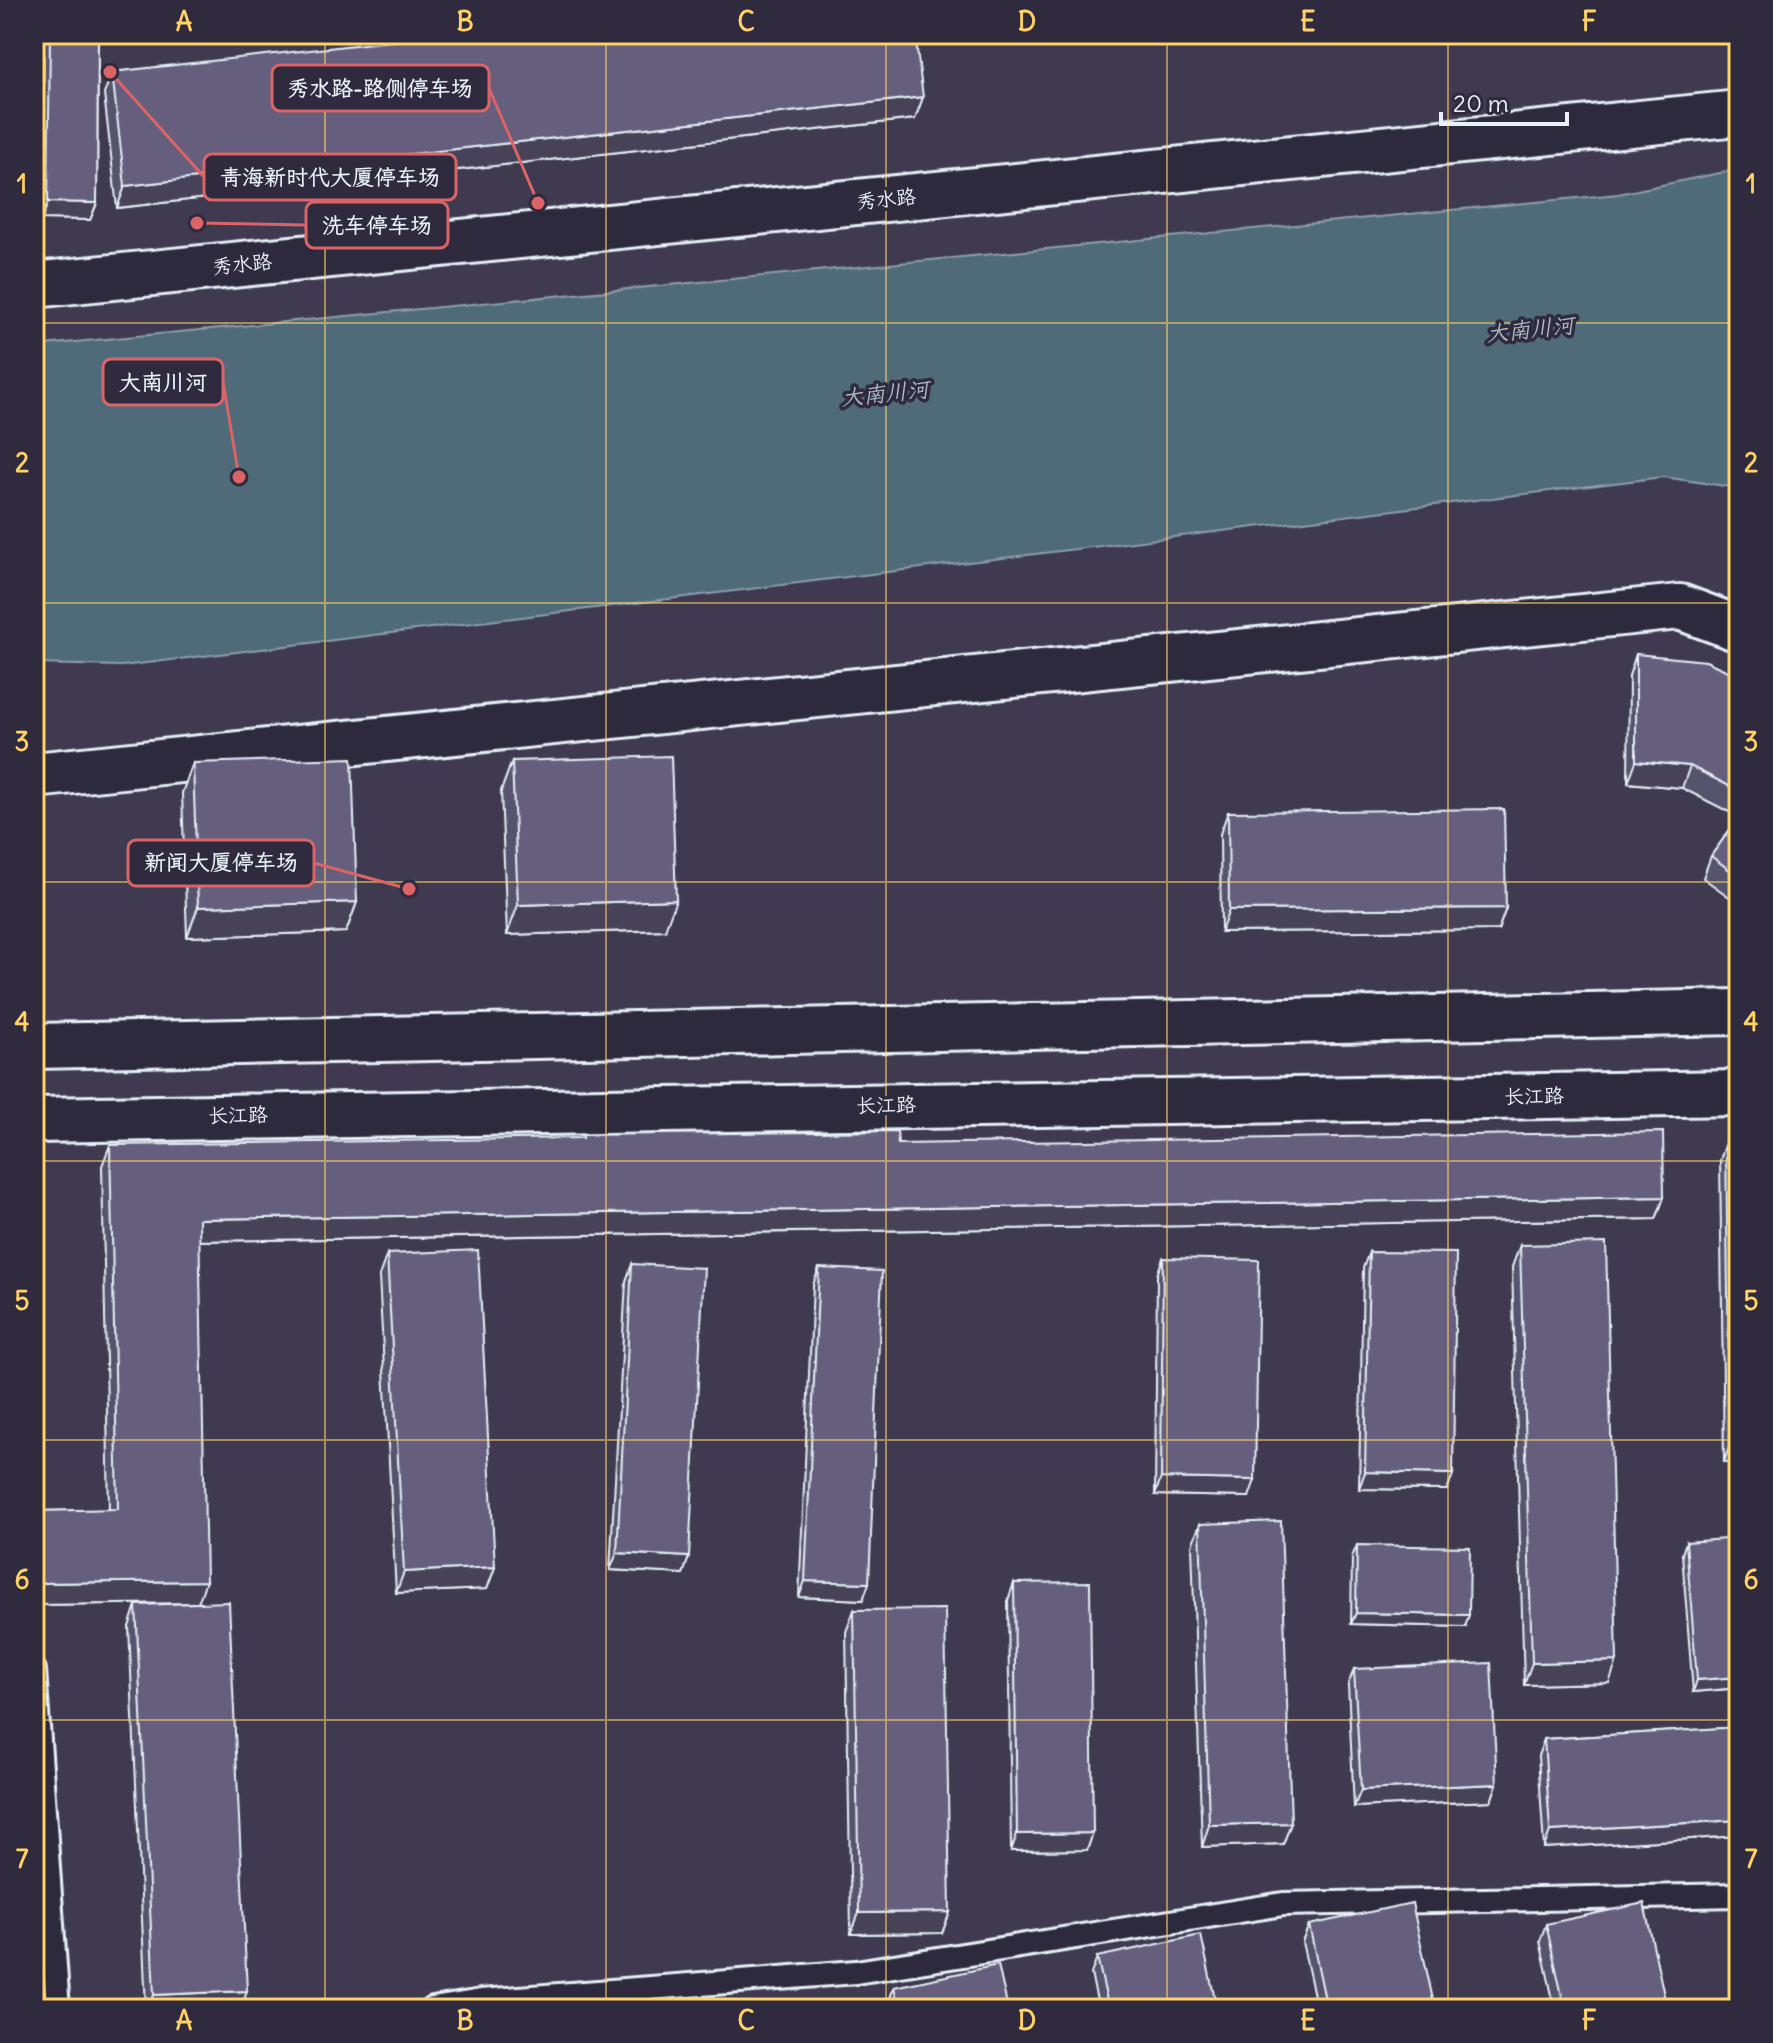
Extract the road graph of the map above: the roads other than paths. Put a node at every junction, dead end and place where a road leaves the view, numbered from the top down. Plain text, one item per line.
1 (1739, 113) edge
2 (34, 285) edge
3 (1739, 629) edge
4 (34, 775) edge
5 (1739, 1012) edge
6 (34, 1046) edge
7 (1739, 1093) edge
8 (34, 1120) edge
9 (34, 1670) edge
10 (1739, 1895) edge
11 (58, 2009) edge
12 (433, 2009) edge

1 - 2 street, 秀水路
3 - 4 street
5 - 6 street
7 - 8 street, 长江路
9 - 11 lane
10 - 12 lane

